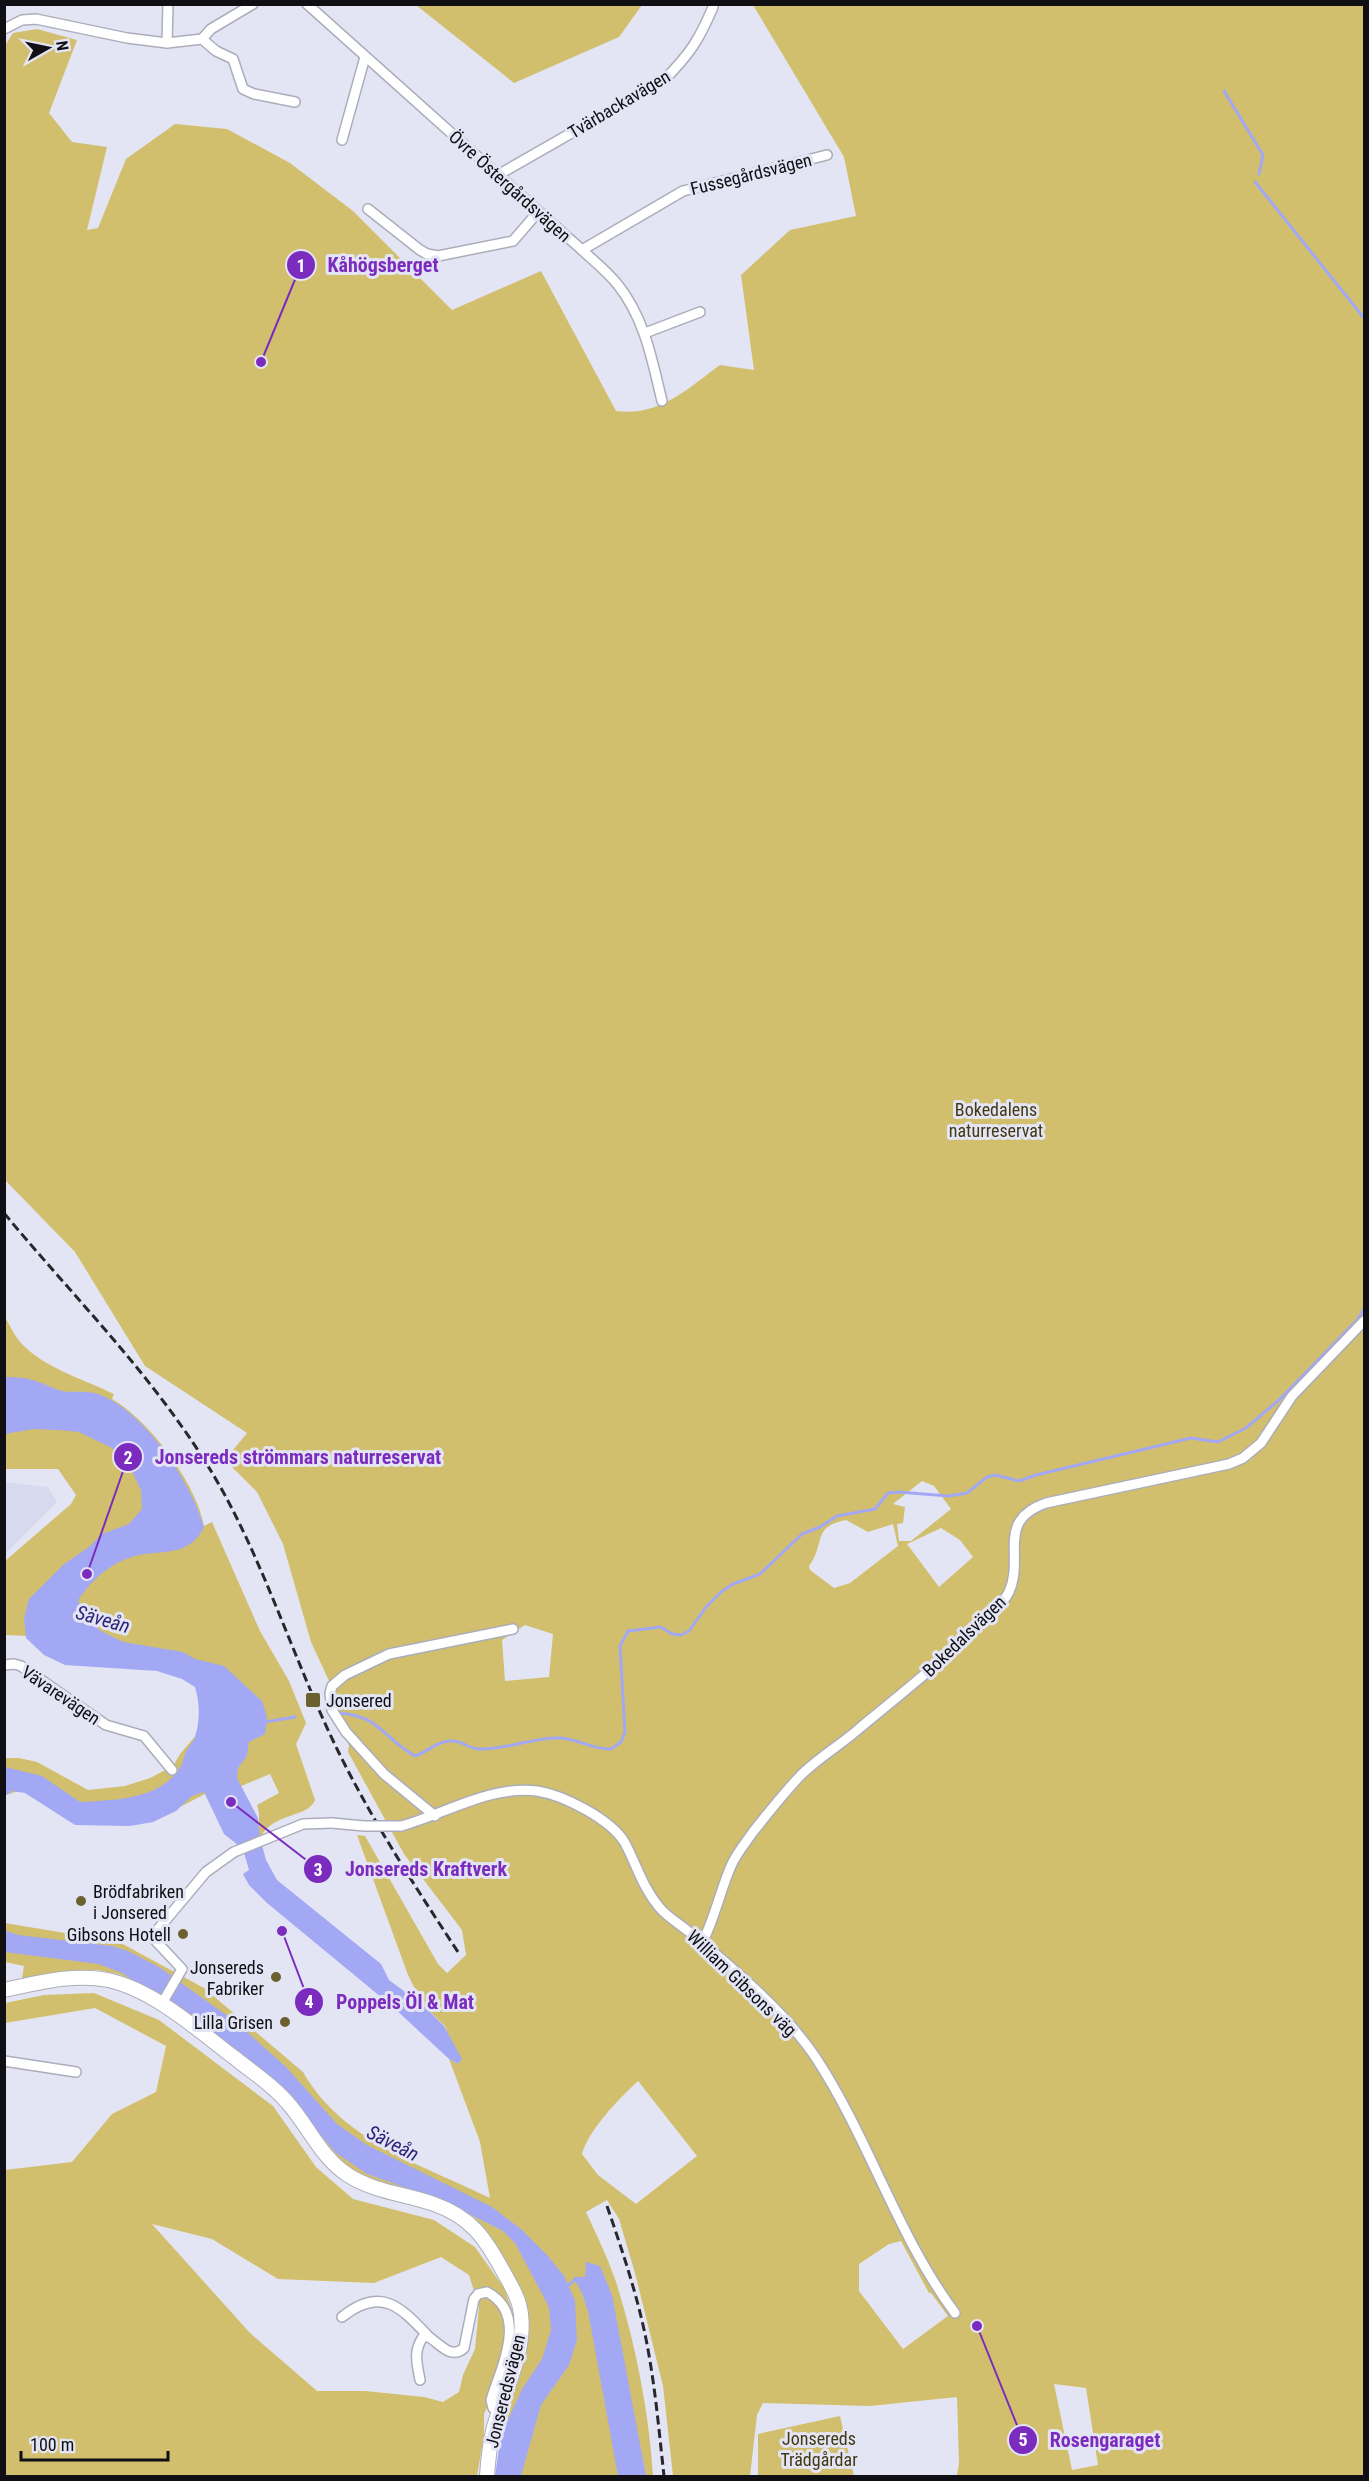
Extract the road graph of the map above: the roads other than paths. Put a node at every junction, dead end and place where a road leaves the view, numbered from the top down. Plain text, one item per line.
1 (168, 4) edge
2 (253, 4) edge
3 (307, 4) edge
4 (713, 7) dead end
5 (4, 29) edge
6 (202, 39) junction
7 (166, 43) junction
8 (365, 57) junction
9 (295, 102) dead end
10 (342, 140) dead end
11 (827, 155) dead end
12 (498, 175) junction
13 (368, 209) dead end
14 (538, 212) junction
15 (582, 250) junction
16 (700, 312) dead end
17 (645, 333) junction
18 (662, 401) dead end
19 (1365, 1321) edge
20 (513, 1629) dead end
21 (4, 1665) edge
22 (172, 1770) dead end
23 (435, 1816) junction
24 (702, 1943) junction
25 (4, 1990) edge
26 (162, 2003) junction
27 (4, 2061) edge
28 (76, 2072) dead end
29 (955, 2313) dead end
30 (342, 2317) dead end
31 (429, 2337) junction
32 (420, 2380) dead end
33 (499, 2412) junction
34 (487, 2476) edge

1 - 7 street
2 - 6 street
3 - 8 street, Övre Östergårdsvägen
4 - 12 street, Tvärbackavägen
5 - 7 street
6 - 7 street
6 - 9 street
8 - 10 street
8 - 12 street, Övre Östergårdsvägen
11 - 15 street, Fussegårdsvägen
12 - 14 street, Övre Östergårdsvägen
13 - 14 street
14 - 15 street, Övre Östergårdsvägen
15 - 17 street, Övre Östergårdsvägen
16 - 17 street
17 - 18 street, Övre Östergårdsvägen
19 - 24 street, Bokedalsvägen
20 - 23 street
21 - 22 street, Vävarevägen
23 - 24 street, William Gibsons väg
23 - 26 street, William Gibsons väg, bridge
24 - 29 street, William Gibsons väg
25 - 26 street, Jonseredsvägen
26 - 33 street, Jonseredsvägen
27 - 28 street
30 - 31 street
31 - 32 street
31 - 33 street
33 - 34 street, Jonseredsvägen

